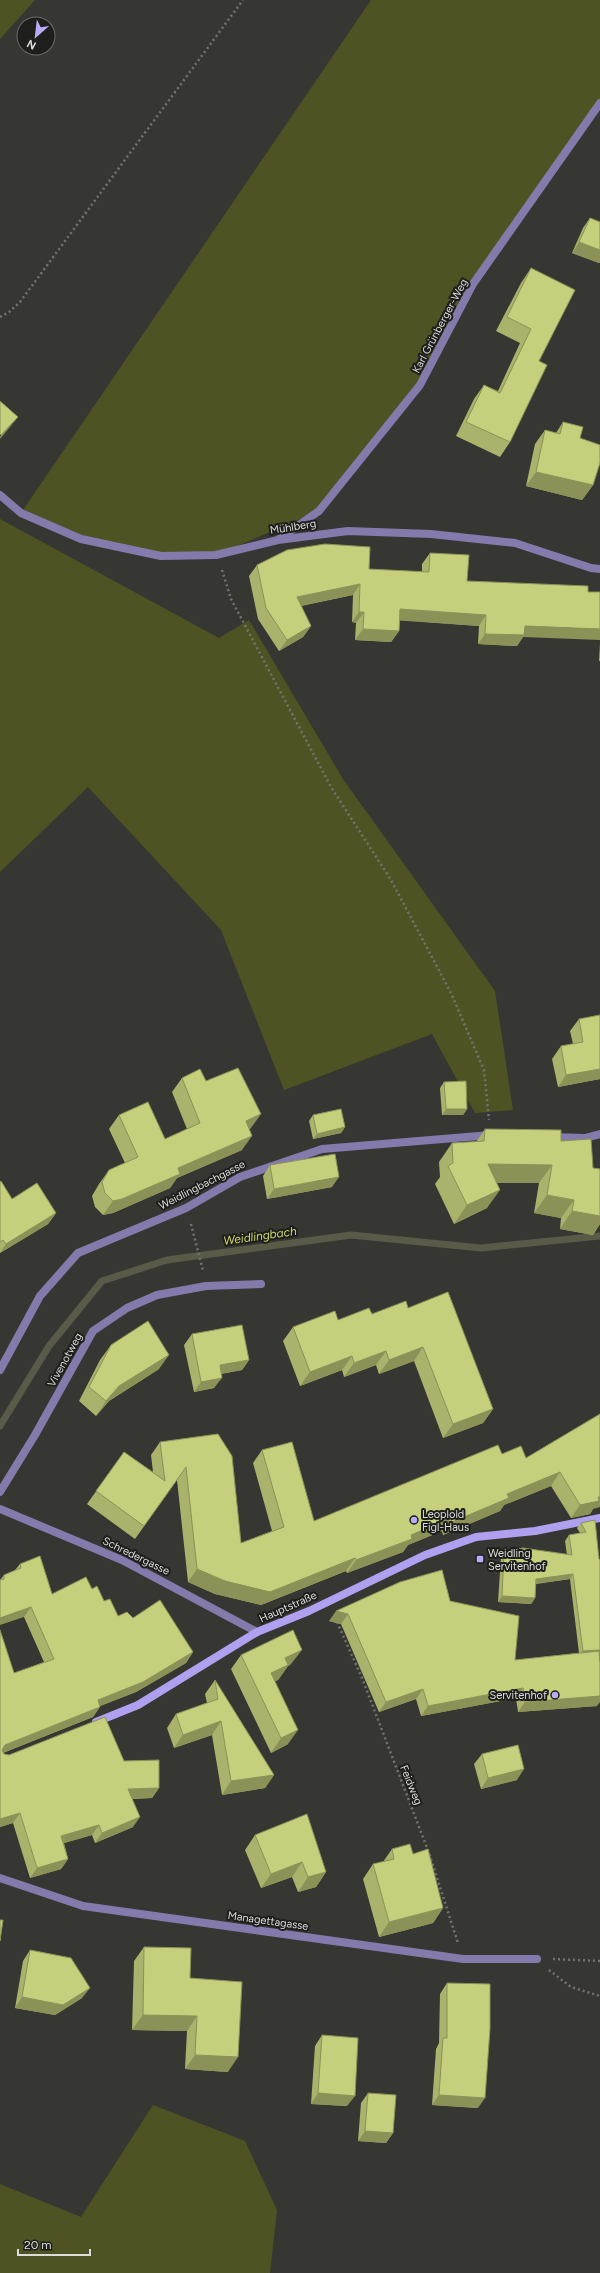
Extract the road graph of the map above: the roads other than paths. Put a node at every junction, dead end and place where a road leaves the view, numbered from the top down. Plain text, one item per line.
1 (600, 103) edge
2 (0, 495) edge
3 (278, 540) junction
4 (600, 569) edge
5 (600, 1134) edge
6 (494, 1135) edge
7 (538, 1136) edge
8 (261, 1284) dead end
9 (0, 1370) edge
10 (0, 1492) edge
11 (0, 1509) edge
12 (600, 1518) edge
13 (257, 1632) junction
14 (87, 1726) edge
15 (0, 1878) edge
16 (537, 1959) road end

1 - 3 street, Karl Grünberger-Weg
2 - 3 street, Mühlberg
3 - 4 street, Mühlberg
5 - 7 street
6 - 9 street, Weidlingbachgasse
8 - 10 street, Vivenotweg
11 - 13 street, Schredergasse
12 - 13 main road, Hauptstraße
13 - 14 main road, Hauptstraße
15 - 16 street, Managettagasse

